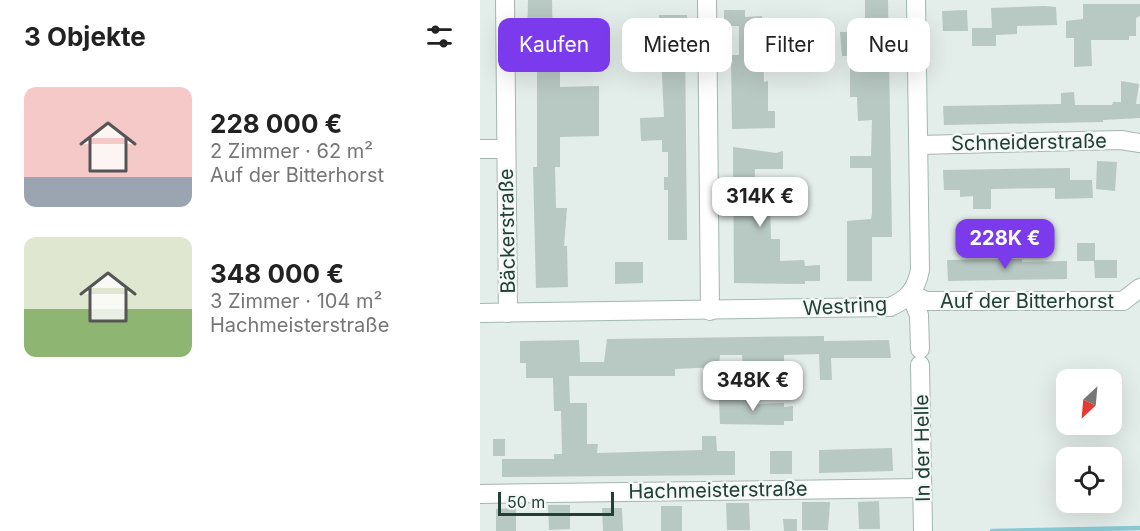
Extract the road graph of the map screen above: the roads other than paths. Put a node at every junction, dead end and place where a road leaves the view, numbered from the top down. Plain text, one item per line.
1 (505, 0) edge
2 (707, 0) edge
3 (916, 0) edge
4 (1140, 143) edge
5 (919, 145) junction
6 (505, 149) junction
7 (480, 150) edge
8 (1140, 288) edge
9 (910, 294) junction
10 (710, 311) junction
11 (480, 313) edge
12 (508, 313) junction
13 (921, 488) junction
14 (480, 494) edge
15 (923, 531) edge

1 - 6 street, Bäckerstraße
2 - 10 street
3 - 5 street, Westring
4 - 5 street, Schneiderstraße
5 - 9 street, Westring
6 - 7 street, Bäckerstraße
6 - 12 street, Bäckerstraße
8 - 9 street, Auf der Bitterhorst
9 - 10 street, Westring
9 - 13 street, In der Helle
10 - 12 street, Westring
11 - 12 street, Westring
13 - 14 street, Hachmeisterstraße
13 - 15 street, In der Helle

